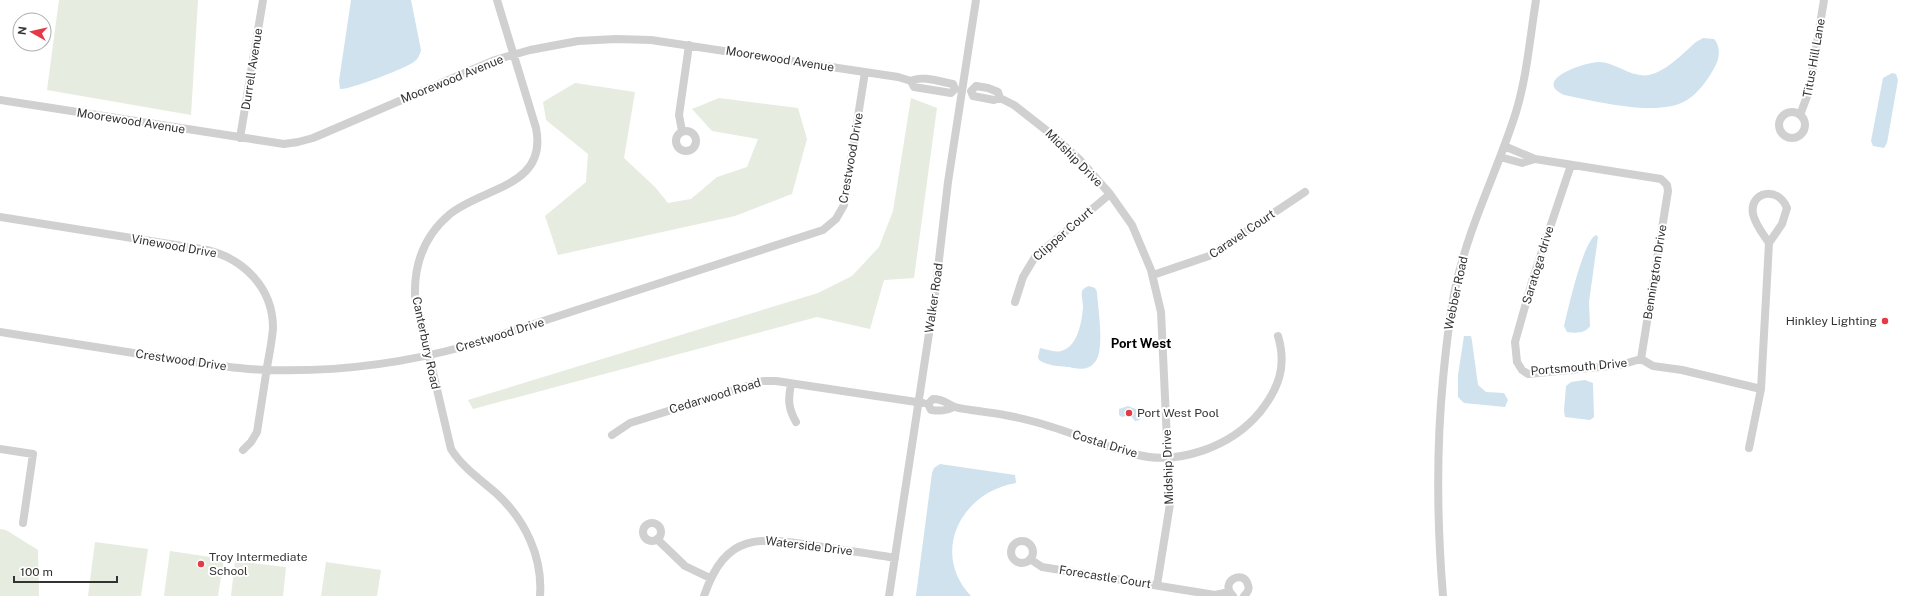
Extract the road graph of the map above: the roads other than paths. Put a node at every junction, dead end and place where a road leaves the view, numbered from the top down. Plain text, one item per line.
1 (263, 0) edge
2 (497, 0) edge
3 (976, 0) edge
4 (1536, 0) edge
5 (1824, 0) edge
6 (690, 46) junction
7 (513, 54) junction
8 (865, 72) junction
9 (959, 89) junction
10 (0, 100) edge
11 (1800, 115) dead end
12 (682, 131) dead end
13 (240, 138) junction
14 (1504, 146) junction
15 (1500, 157) junction
16 (1535, 159) junction
17 (1570, 164) junction
18 (1305, 192) dead end
19 (1110, 194) junction
20 (0, 217) edge
21 (1768, 242) junction
22 (1153, 275) junction
23 (1015, 302) dead end
24 (0, 332) edge
25 (1278, 336) dead end
26 (428, 356) junction
27 (1641, 360) junction
28 (1519, 367) joint
29 (266, 370) junction
30 (790, 384) junction
31 (1762, 389) junction
32 (918, 402) junction
33 (796, 422) dead end
34 (612, 435) dead end
35 (1749, 448) dead end
36 (0, 449) edge
37 (243, 450) dead end
38 (1168, 457) junction
39 (22, 523) dead end
40 (657, 539) dead end
41 (895, 558) junction
42 (1030, 559) dead end
43 (710, 578) junction
44 (1157, 585) junction
45 (1231, 594) edge
46 (540, 596) edge
47 (704, 596) edge
48 (889, 596) edge
49 (1244, 596) edge
50 (1443, 596) edge

1 - 13 street, Durrell Avenue
2 - 7 street, Canterbury Road
3 - 9 street, Walker Road
4 - 14 street, Webber Road
5 - 11 street, Titus Hill Lane
6 - 7 street, Moorewood Avenue
6 - 8 street, Moorewood Avenue
6 - 12 street
7 - 13 street, Moorewood Avenue
7 - 26 street, Canterbury Road
8 - 9 street, Moorewood Avenue
8 - 26 street, Crestwood Drive
9 - 19 street, Midship Drive
9 - 32 street, Walker Road
10 - 13 street, Moorewood Avenue
14 - 15 street, Webber Road
14 - 16 street
15 - 16 street
15 - 50 street, Webber Road
16 - 17 street
17 - 27 street, Bennington Drive
17 - 28 street, Saratoga drive
18 - 22 street, Caravel Court
19 - 22 street, Midship Drive
19 - 23 street, Clipper Court
20 - 29 street, Vinewood Drive
21 - 21 street
21 - 31 street
22 - 38 street, Midship Drive
24 - 29 street, Crestwood Drive
25 - 38 street, Costal Drive
26 - 29 street, Crestwood Drive
26 - 46 street, Canterbury Road
27 - 28 street, Portsmouth Drive
27 - 31 street
29 - 37 street, Vinewood Drive
30 - 32 street, Cedarwood Road
30 - 33 street
30 - 34 street, Cedarwood Road
31 - 35 street
32 - 38 street, Costal Drive
32 - 41 street, Walker Road
36 - 39 street
38 - 44 street, Midship Drive
40 - 43 street
41 - 43 street, Waterside Drive
41 - 48 street, Walker Road
42 - 44 street, Forecastle Court
43 - 47 street, Waterside Drive
44 - 45 street, Forecastle Court
45 - 49 street, Forecastle Court

